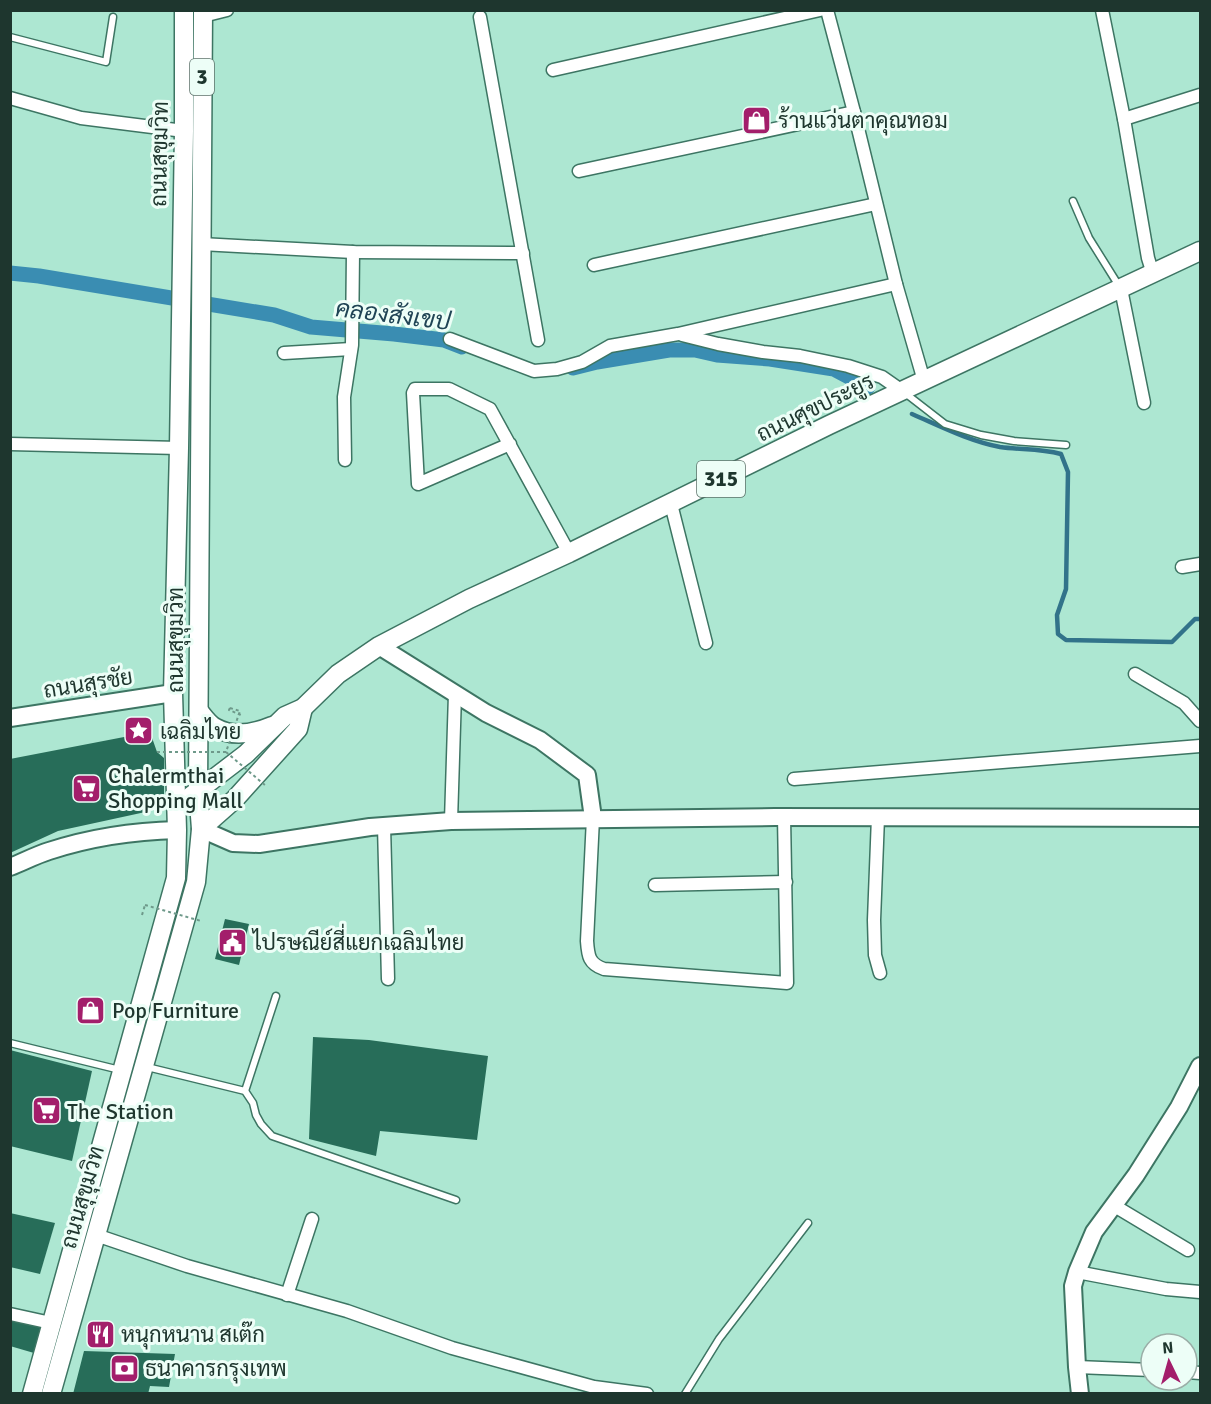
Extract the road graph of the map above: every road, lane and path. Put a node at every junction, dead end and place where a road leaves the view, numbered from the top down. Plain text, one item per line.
1 (184, 10) edge
2 (227, 10) edge
3 (820, 10) edge
4 (827, 10) edge
5 (1102, 10) edge
6 (203, 13) edge
7 (480, 16) dead end
8 (113, 17) dead end
9 (10, 37) edge
10 (553, 70) dead end
11 (1200, 95) edge
12 (10, 98) edge
13 (854, 112) junction
14 (1124, 119) junction
15 (184, 136) junction
16 (202, 138) junction
17 (579, 171) dead end
18 (1073, 201) dead end
19 (876, 204) junction
20 (201, 244) junction
21 (1200, 251) edge
22 (353, 252) junction
23 (523, 253) junction
24 (594, 265) dead end
25 (1153, 274) junction
26 (896, 284) junction
27 (1121, 289) junction
28 (678, 334) junction
29 (450, 339) dead end
30 (538, 340) dead end
31 (352, 347) junction
32 (284, 353) dead end
33 (924, 381) junction
34 (902, 391) junction
35 (1144, 403) dead end
36 (10, 444) edge
37 (510, 444) junction
38 (1066, 445) dead end
39 (179, 448) junction
40 (345, 460) dead end
41 (671, 504) junction
42 (569, 553) junction
43 (1200, 564) edge
44 (1182, 567) dead end
45 (706, 644) dead end
46 (379, 646) junction
47 (1135, 674) dead end
48 (173, 693) junction
49 (455, 694) junction
50 (303, 708) junction
51 (199, 711) junction
52 (241, 715) dead end
53 (10, 718) edge
54 (1200, 721) edge
55 (275, 725) junction
56 (1200, 746) edge
57 (158, 752) dead end
58 (226, 752) junction
59 (794, 779) dead end
60 (266, 786) dead end
61 (198, 790) junction
62 (176, 808) junction
63 (784, 817) junction
64 (878, 817) junction
65 (593, 818) junction
66 (1200, 818) edge
67 (450, 821) junction
68 (384, 826) junction
69 (201, 829) junction
70 (177, 830) junction
71 (10, 867) edge
72 (786, 882) junction
73 (654, 885) dead end
74 (142, 915) dead end
75 (201, 921) dead end
76 (880, 973) dead end
77 (388, 979) dead end
78 (276, 996) dead end
79 (10, 1043) edge
80 (144, 1066) junction
81 (1200, 1066) edge
82 (122, 1071) junction
83 (245, 1091) junction
84 (456, 1200) dead end
85 (1113, 1205) junction
86 (312, 1219) dead end
87 (808, 1223) dead end
88 (96, 1234) junction
89 (1188, 1250) dead end
90 (1077, 1272) junction
91 (1200, 1293) edge
92 (287, 1295) junction
93 (10, 1314) edge
94 (51, 1323) junction
95 (1077, 1367) junction
96 (1139, 1370) edge
97 (596, 1390) edge
98 (32, 1394) edge
99 (51, 1394) edge
100 (647, 1394) edge
101 (685, 1394) edge
102 (1080, 1394) edge

1 - 15 main road, ถนนสุขุมวิท / 3
2 - 6 street
3 - 10 street
4 - 13 street
5 - 14 street
6 - 16 main road, ถนนสุขุมวิท / 3
7 - 23 street
8 - 9 lane
11 - 14 street
12 - 15 street
13 - 17 street
13 - 19 street
14 - 25 street
15 - 16 main road
15 - 39 main road, ถนนสุขุมวิท
16 - 20 main road, ถนนสุขุมวิท
18 - 27 lane
19 - 24 street
19 - 26 street
20 - 22 street
20 - 51 main road, ถนนสุขุมวิท
21 - 25 main road, ถนนศุขประยูร / 315
22 - 23 street
22 - 31 street
23 - 30 street
25 - 27 main road, ถนนศุขประยูร / 315
26 - 28 street
26 - 33 street
27 - 33 main road, ถนนศุขประยูร / 315
27 - 35 street
28 - 29 street
28 - 34 street
31 - 32 street
31 - 40 street
33 - 34 main road, ถนนศุขประยูร / 315
34 - 38 lane
34 - 41 main road, ถนนศุขประยูร / 315
36 - 39 street
37 - 37 street
37 - 42 street
39 - 48 main road, ถนนสุขุมวิท
41 - 42 main road, ถนนศุขประยูร / 315
41 - 45 street
42 - 46 main road, ถนนศุขประยูร / 315
43 - 44 street
46 - 49 street
46 - 50 main road, ถนนศุขประยูร / 315
47 - 54 street
48 - 53 street, ถนนสุรชัย
48 - 62 main road, ถนนสุขุมวิท
49 - 65 street
49 - 67 street
50 - 55 main road, ถนนศุขประยูร / 315
50 - 69 main road, ถนนศุขประยูร / 315
51 - 55 main road
51 - 61 main road, ถนนสุขุมวิท
52 - 58 path, bridge
55 - 61 main road, ถนนศุขประยูร / 315
56 - 59 street
57 - 58 path, bridge
58 - 60 path, bridge
61 - 62 main road, ถนนศุขประยูร
61 - 69 main road, ถนนสุขุมวิท
62 - 70 main road, ถนนสุขุมวิท
63 - 64 street
63 - 65 street
63 - 72 street
64 - 66 street
64 - 76 street
65 - 67 street
65 - 72 street
67 - 68 street
68 - 69 street
68 - 77 street
69 - 70 main road
69 - 80 main road, ถนนสุขุมวิท
70 - 71 street
70 - 82 main road, ถนนสุขุมวิท
72 - 73 street
74 - 75 path, bridge
78 - 83 lane
79 - 82 lane
80 - 83 lane
80 - 88 main road, ถนนสุขุมวิท
81 - 85 street
82 - 94 main road, ถนนสุขุมวิท
83 - 84 lane
85 - 89 street
85 - 90 street
86 - 92 street
87 - 101 lane
88 - 92 street
88 - 99 main road, ถนนสุขุมวิท
90 - 91 street
90 - 95 street
92 - 97 street
93 - 94 street
94 - 98 main road, ถนนสุขุมวิท
95 - 96 street
95 - 102 street
97 - 100 street

